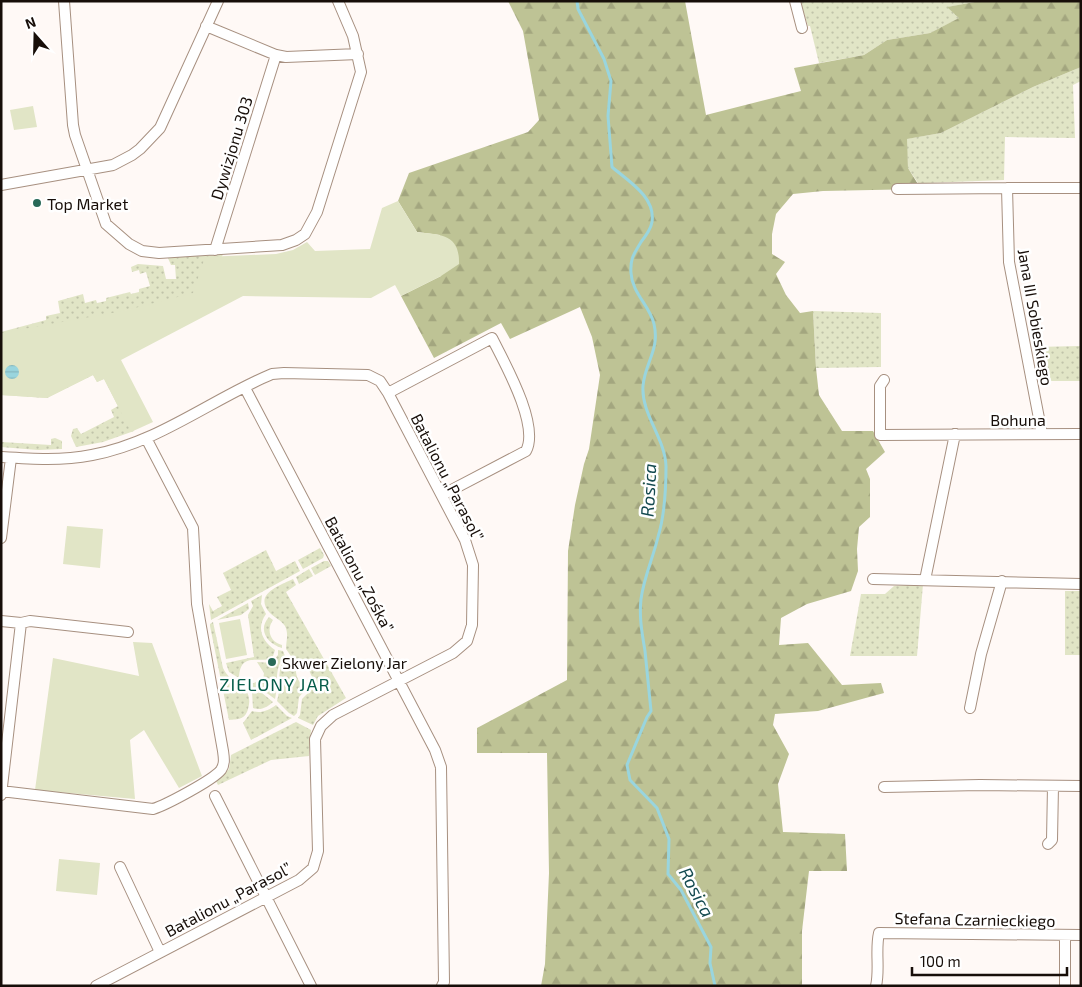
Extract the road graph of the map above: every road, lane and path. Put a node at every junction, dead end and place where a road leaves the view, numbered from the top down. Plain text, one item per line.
1 (64, 1) edge
2 (218, 1) edge
3 (338, 1) edge
4 (795, 1) edge
5 (206, 26) junction
6 (802, 28) dead end
7 (358, 54) junction
8 (276, 55) junction
9 (87, 170) junction
10 (1, 185) edge
11 (1007, 188) junction
12 (1081, 188) edge
13 (898, 189) dead end
14 (215, 250) junction
15 (884, 380) dead end
16 (245, 388) junction
17 (388, 392) junction
18 (955, 434) junction
19 (1042, 434) junction
20 (1081, 434) edge
21 (146, 438) junction
22 (6, 457) edge
23 (442, 495) junction
24 (1, 538) edge
25 (873, 579) dead end
26 (925, 580) junction
27 (1002, 581) junction
28 (1081, 584) edge
29 (1, 621) edge
30 (21, 623) junction
31 (128, 632) dead end
32 (399, 682) junction
33 (970, 708) dead end
34 (1053, 786) junction
35 (1081, 786) edge
36 (884, 787) dead end
37 (2, 791) edge
38 (1, 795) edge
39 (215, 796) dead end
40 (1048, 844) dead end
41 (120, 867) dead end
42 (266, 897) junction
43 (1065, 934) junction
44 (1081, 935) edge
45 (160, 952) junction
46 (96, 986) edge
47 (311, 986) edge
48 (442, 986) edge
49 (876, 986) edge
50 (1065, 986) edge

1 - 9 street
2 - 5 street
3 - 7 street
4 - 6 street
5 - 8 street
5 - 9 street
7 - 8 street
7 - 14 street
8 - 14 street, Dywizjonu 303
9 - 10 street
9 - 14 street
11 - 12 street
11 - 13 street
11 - 19 street, Jana III Sobieskiego
15 - 18 street, Bohuna
16 - 17 street, Batalionu „Parasol”
16 - 21 street, Batalionu „Parasol”
16 - 32 street, Batalionu „Zośka”
17 - 23 street, Batalionu „Parasol”
17 - 23 street
18 - 19 street, Bohuna
18 - 26 street
19 - 20 street, Bohuna
21 - 22 street, Batalionu „Parasol”
21 - 37 street
22 - 24 street
23 - 32 street, Batalionu „Parasol”
25 - 26 street
26 - 27 street
27 - 28 street
27 - 33 street
29 - 30 street
30 - 31 street
30 - 37 street
32 - 42 street, Batalionu „Parasol”
32 - 48 street, Batalionu „Zośka”
34 - 35 street
34 - 36 street
34 - 40 street
37 - 38 street
39 - 42 street
41 - 45 street
42 - 45 street, Batalionu „Parasol”
42 - 47 street
43 - 44 street, Stefana Czarnieckiego
43 - 49 street, Stefana Czarnieckiego
43 - 50 street, Stefana Czarnieckiego
45 - 46 street, Batalionu „Parasol”

